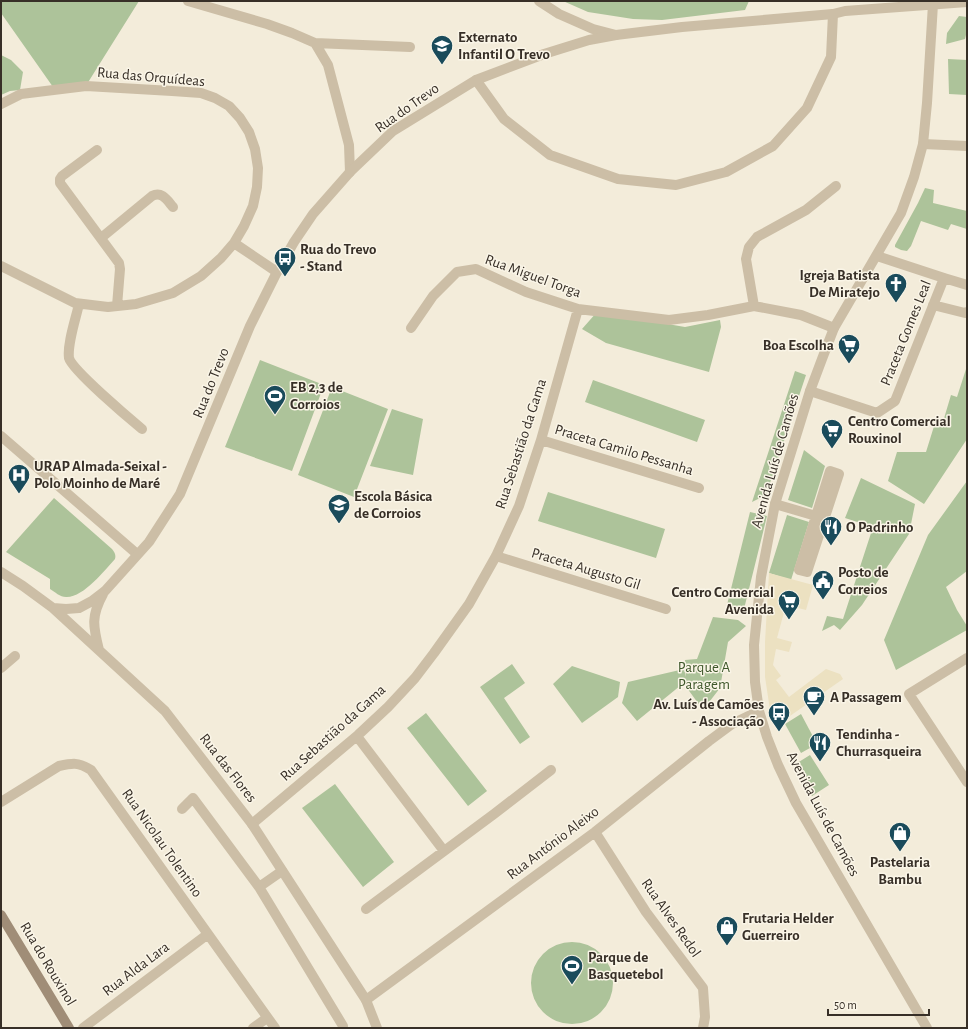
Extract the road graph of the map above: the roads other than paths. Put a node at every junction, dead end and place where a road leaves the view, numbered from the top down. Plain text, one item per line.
1 (188, 1) edge
2 (539, 1) edge
3 (967, 2) edge
4 (933, 4) junction
5 (833, 14) junction
6 (616, 35) junction
7 (316, 43) junction
8 (410, 47) dead end
9 (476, 80) junction
10 (1, 104) edge
11 (923, 144) junction
12 (967, 146) edge
13 (97, 150) dead end
14 (350, 172) junction
15 (836, 186) dead end
16 (173, 207) dead end
17 (100, 238) junction
18 (234, 243) junction
19 (877, 256) junction
20 (1, 266) edge
21 (277, 272) junction
22 (944, 278) junction
23 (967, 285) edge
24 (79, 304) junction
25 (933, 305) junction
26 (117, 306) junction
27 (754, 306) junction
28 (578, 309) junction
29 (967, 312) edge
30 (411, 328) dead end
31 (834, 328) junction
32 (810, 391) junction
33 (142, 430) dead end
34 (1, 436) edge
35 (541, 440) junction
36 (699, 488) dead end
37 (775, 504) junction
38 (816, 516) junction
39 (138, 554) junction
40 (496, 556) junction
41 (2, 574) edge
42 (105, 590) junction
43 (53, 608) junction
44 (666, 609) dead end
45 (100, 650) junction
46 (15, 656) dead end
47 (967, 658) edge
48 (1, 668) edge
49 (759, 711) junction
50 (358, 735) junction
51 (551, 770) dead end
52 (967, 782) edge
53 (1, 802) edge
54 (182, 809) dead end
55 (252, 824) junction
56 (594, 832) junction
57 (444, 851) junction
58 (282, 871) junction
59 (259, 887) junction
60 (366, 909) dead end
61 (1, 915) edge
62 (208, 934) junction
63 (366, 1000) junction
64 (267, 1018) junction
65 (343, 1026) dead end
66 (69, 1028) edge
67 (83, 1028) edge
68 (253, 1028) edge
69 (275, 1028) edge
70 (377, 1028) edge
71 (703, 1028) edge
72 (927, 1028) edge

1 - 7 street
2 - 6 street
3 - 4 street, Rua do Trevo
4 - 5 street, Rua do Trevo
4 - 11 street, Avenida Luís de Camões
5 - 6 street, Rua do Trevo
5 - 9 street
6 - 9 street, Rua do Trevo
7 - 8 street
7 - 14 street
9 - 14 street, Rua do Trevo
10 - 18 street, Rua das Orquídeas
11 - 12 street
11 - 19 street, Avenida Luís de Camões
13 - 17 street
14 - 21 street, Rua do Trevo
15 - 27 street
16 - 17 street
17 - 26 street
18 - 21 street
18 - 26 street, Rua das Orquídeas
19 - 22 street, Praceta Gomes Leal
19 - 31 street, Avenida Luís de Camões
20 - 24 street, Rua das Orquídeas
21 - 39 street, Rua do Trevo
22 - 23 street
22 - 25 street, Praceta Gomes Leal
24 - 26 street, Rua das Orquídeas
24 - 33 street
25 - 29 street
25 - 32 street, Praceta Gomes Leal
27 - 28 street, Rua Miguel Torga
27 - 31 street, Rua Miguel Torga
28 - 30 street, Rua Miguel Torga
28 - 35 street, Rua Sebastião da Gama
31 - 32 street, Avenida Luís de Camões
32 - 37 street, Avenida Luís de Camões
34 - 39 street
35 - 36 street, Praceta Camilo Pessanha
35 - 40 street, Rua Sebastião da Gama
37 - 38 street
37 - 49 street, Avenida Luís de Camões
38 - 38 street
39 - 42 street, Rua do Trevo
40 - 44 street, Praceta Augusto Gil
40 - 50 street, Rua Sebastião da Gama
41 - 43 street, Rua das Flores
42 - 43 street, Rua do Trevo
42 - 45 street, Rua do Trevo
43 - 45 street, Rua das Flores
45 - 55 street, Rua das Flores
46 - 48 street
47 - 52 street
49 - 56 street, Rua António Aleixo
49 - 72 street, Avenida Luís de Camões
50 - 55 street, Rua Sebastião da Gama
50 - 57 street
51 - 57 street
53 - 62 street, Rua Nicolau Tolentino
54 - 59 street
55 - 58 street, Rua das Flores
56 - 63 street, Rua António Aleixo
56 - 71 street, Rua Alves Redol
57 - 60 street
58 - 59 street
58 - 63 street, Rua das Flores
59 - 65 street
61 - 66 main road, Rua do Rouxinol
62 - 64 street, Rua Nicolau Tolentino
62 - 67 street, Rua Alda Lara
63 - 70 street, Rua das Flores
64 - 68 street
64 - 69 street, Rua Nicolau Tolentino

